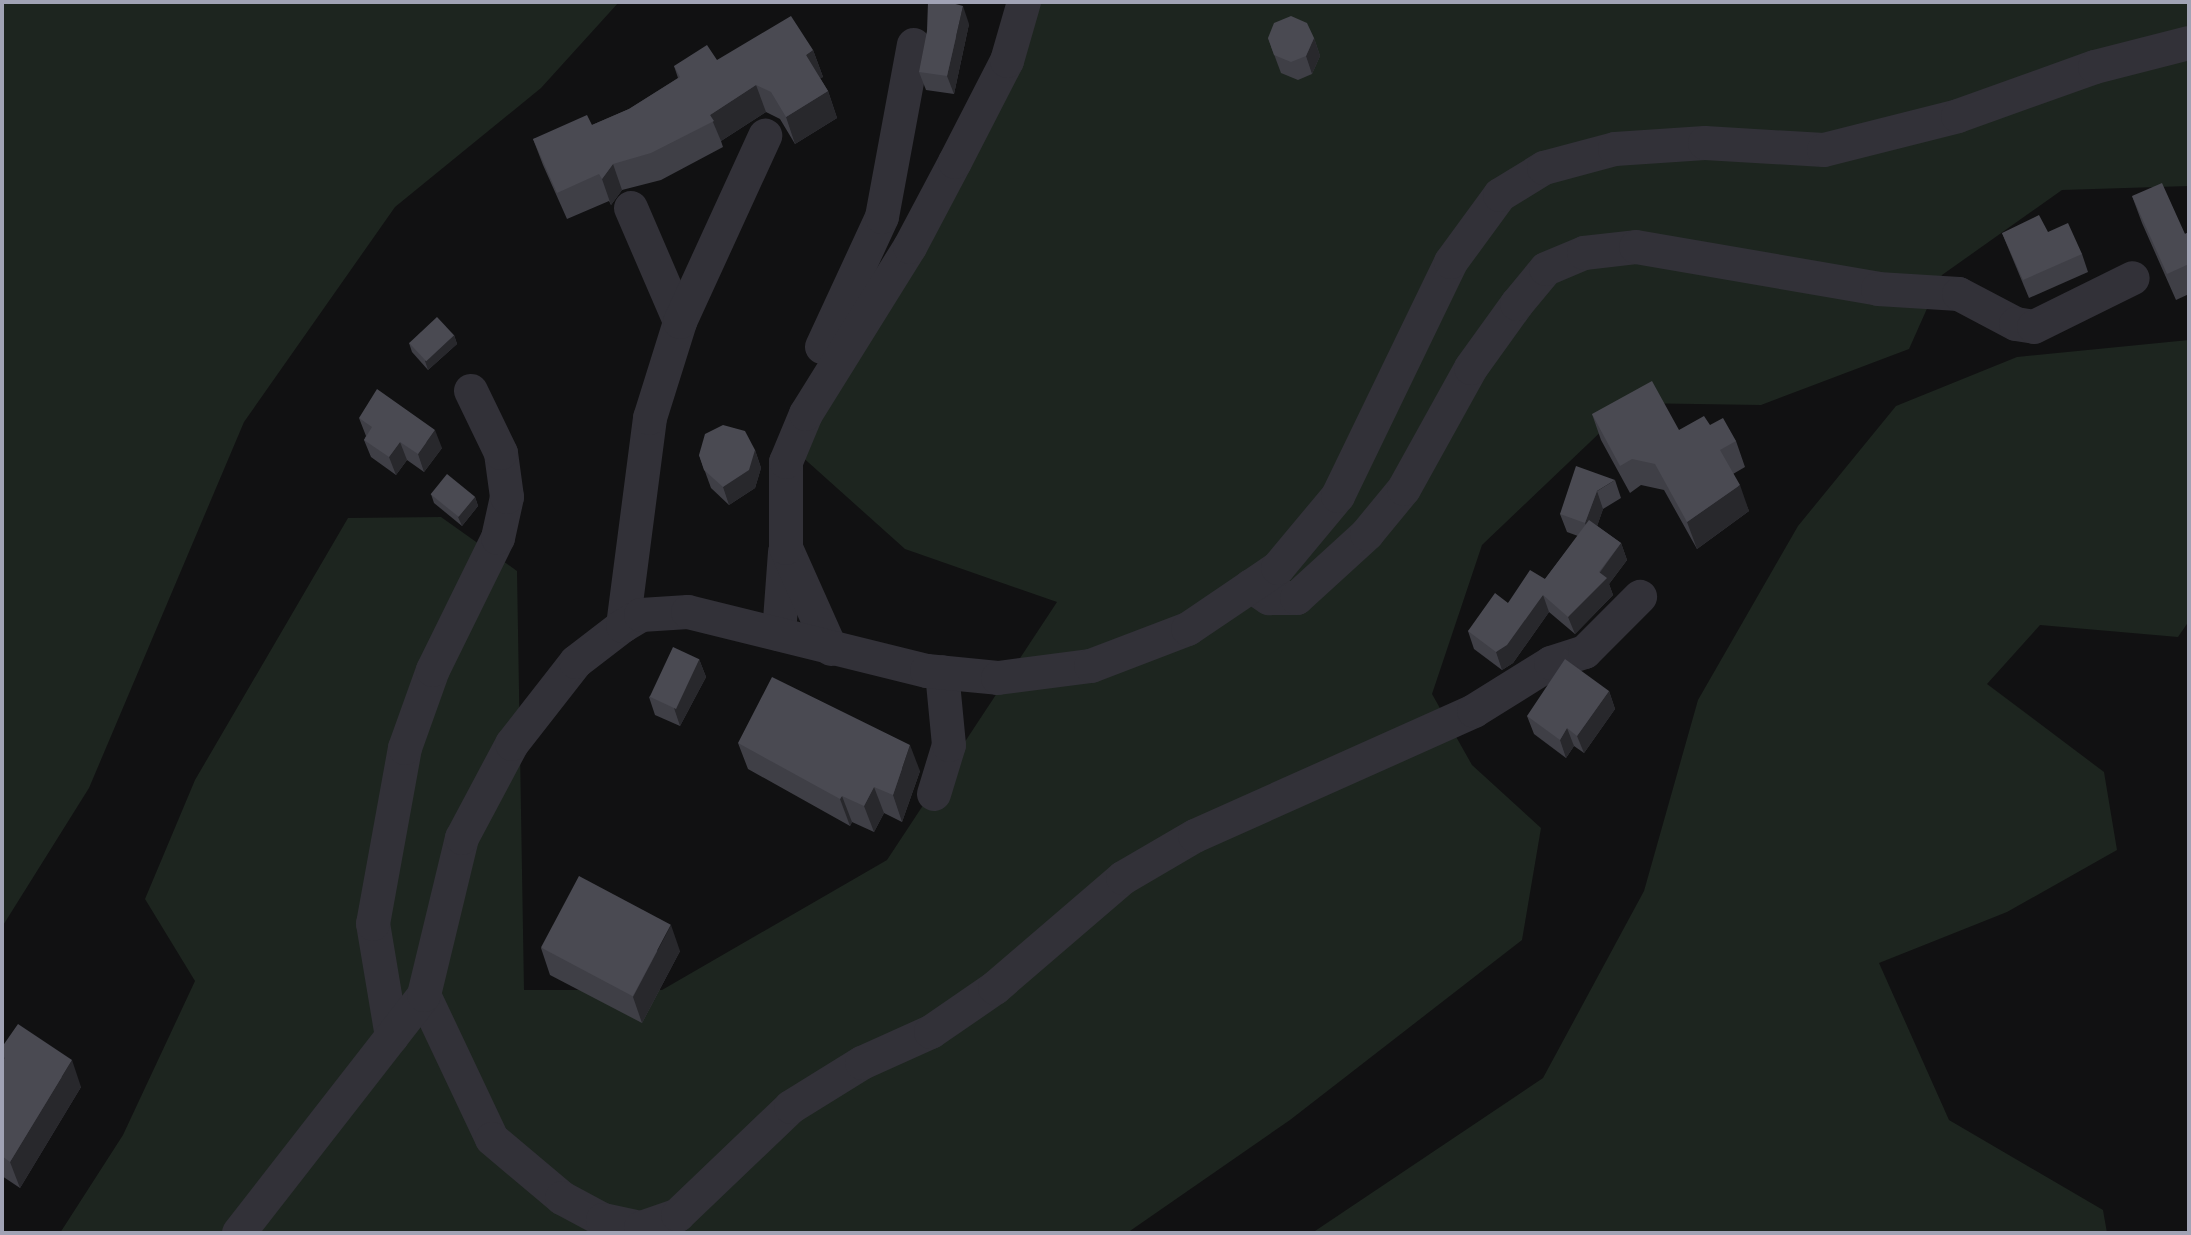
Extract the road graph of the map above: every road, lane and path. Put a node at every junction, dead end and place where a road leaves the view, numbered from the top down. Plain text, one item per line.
1 (1024, 2) edge
2 (2189, 43) edge
3 (914, 45) dead end
4 (765, 136) dead end
5 (631, 208) dead end
6 (2133, 278) dead end
7 (680, 322) junction
8 (471, 391) dead end
9 (786, 462) junction
10 (786, 548) junction
11 (1251, 586) junction
12 (1640, 597) dead end
13 (623, 626) junction
14 (779, 634) junction
15 (831, 649) junction
16 (942, 672) junction
17 (934, 794) dead end
18 (424, 995) junction
19 (392, 1037) junction
20 (239, 1233) edge

1 - 9 street
2 - 11 street
3 - 9 street
4 - 7 street
5 - 7 street
6 - 11 street
7 - 13 street
8 - 19 street
9 - 10 street
10 - 14 street
10 - 15 street
11 - 16 street
12 - 18 street
13 - 14 street
13 - 18 street
14 - 15 street
15 - 16 street
16 - 17 street
18 - 19 street
19 - 20 street

